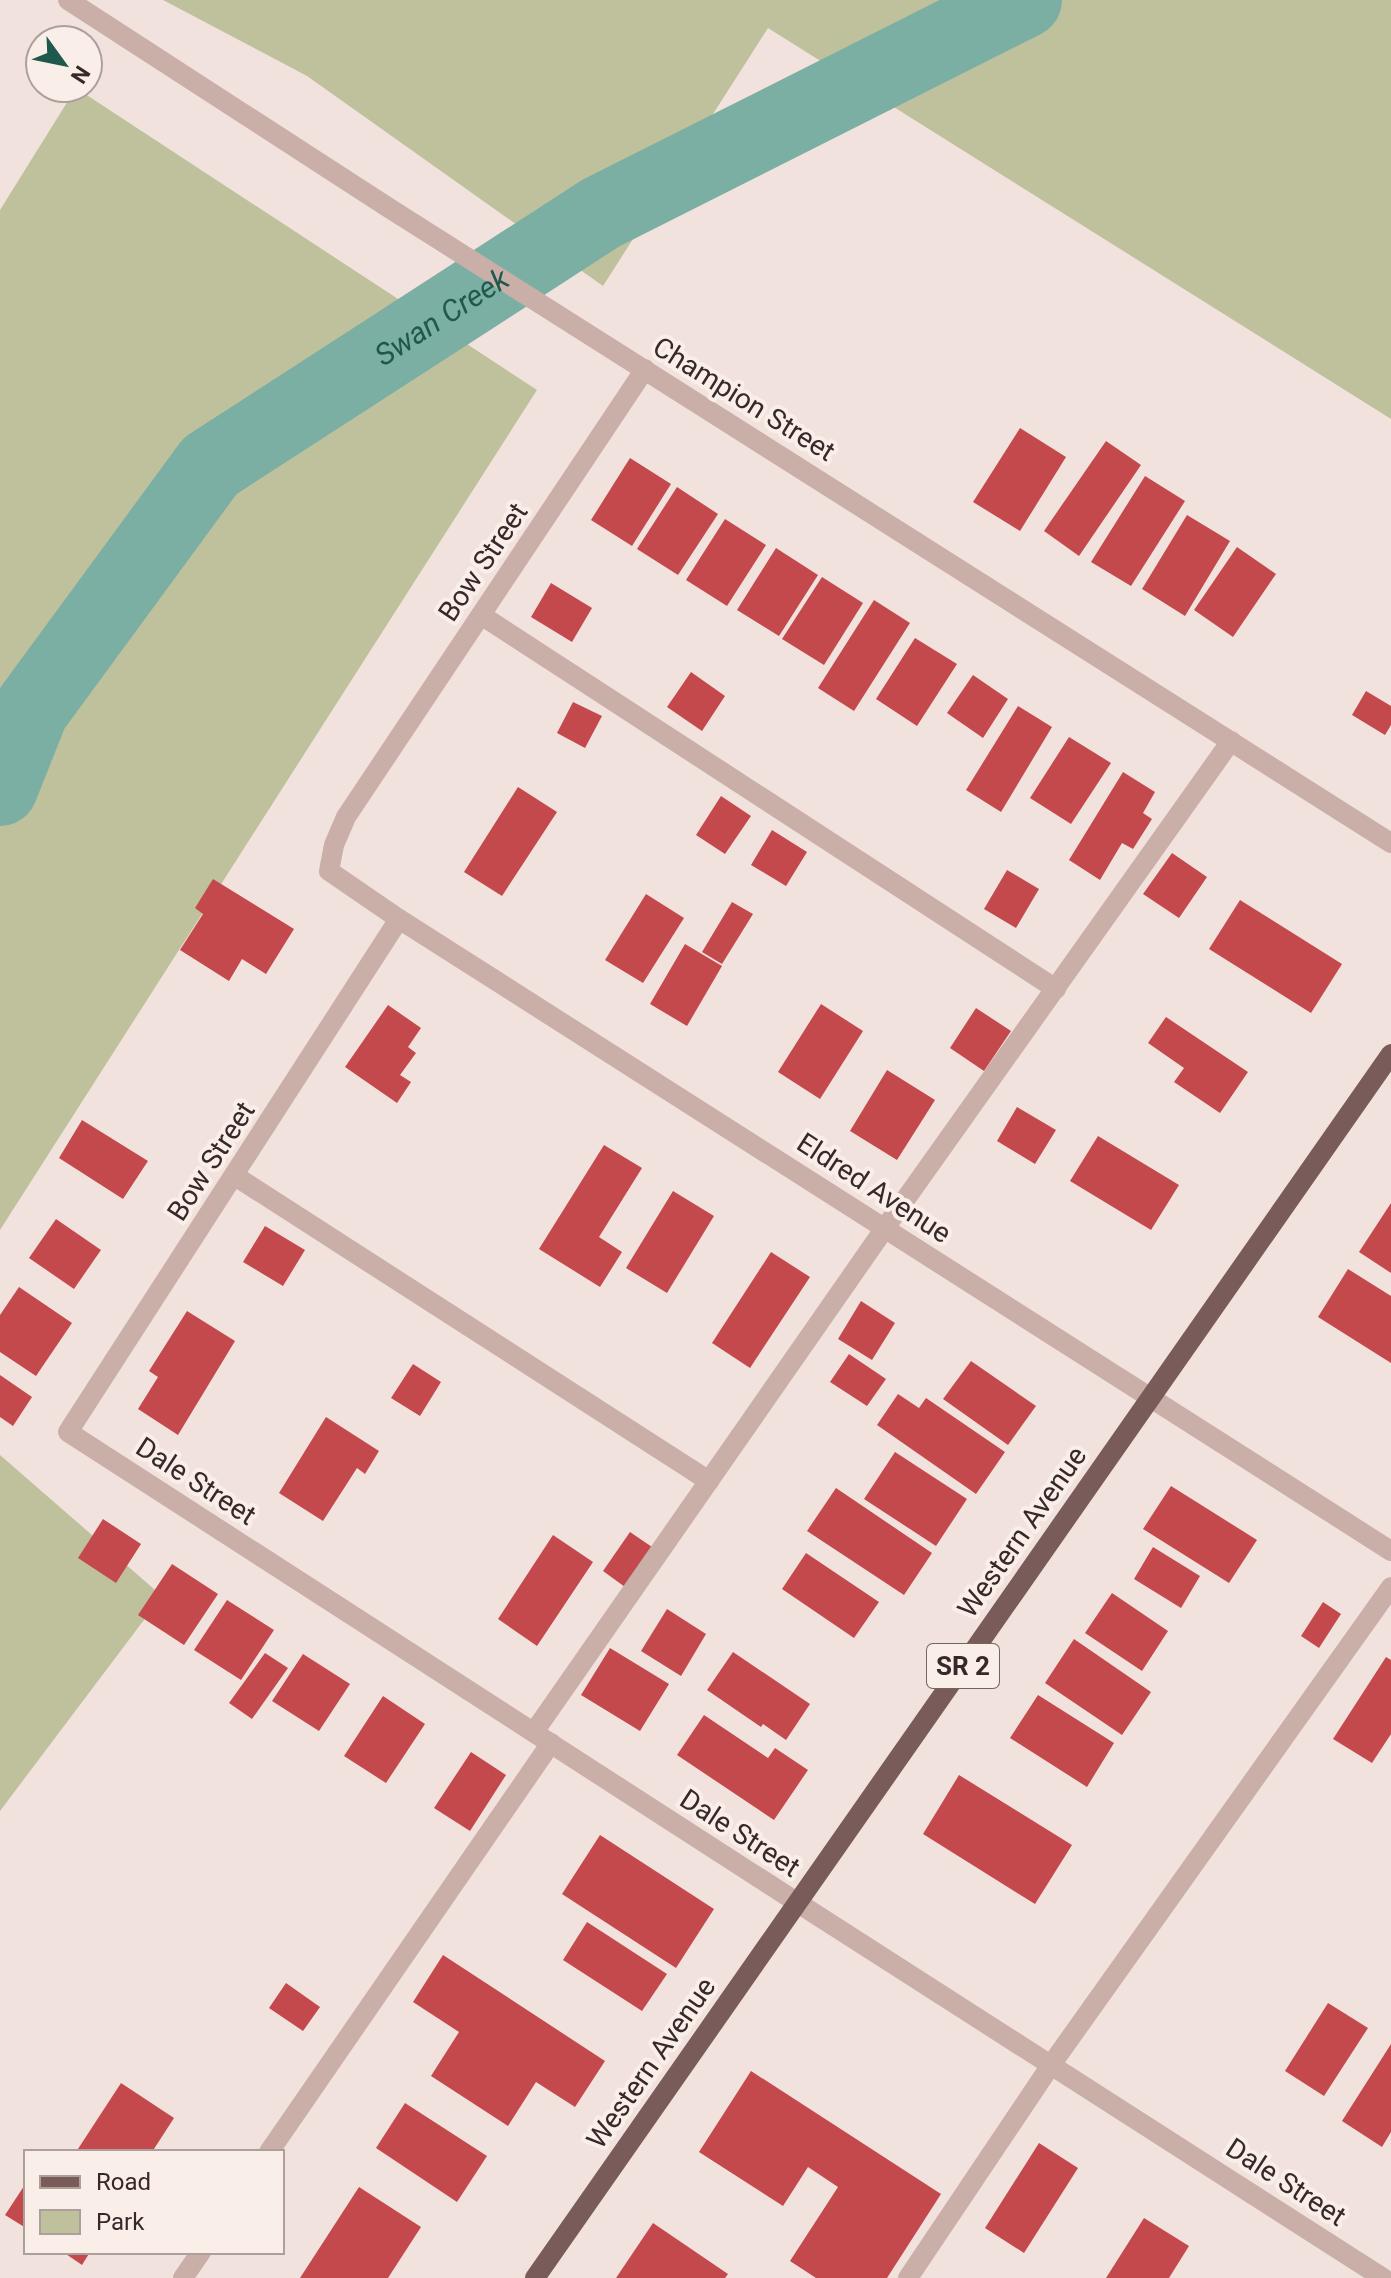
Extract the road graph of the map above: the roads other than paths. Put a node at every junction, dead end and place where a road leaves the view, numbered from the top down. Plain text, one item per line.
1 (68, 0) edge
2 (645, 369) junction
3 (481, 615) junction
4 (1231, 741) junction
5 (1391, 843) edge
6 (329, 871) joint
7 (399, 919) junction
8 (1056, 989) junction
9 (1391, 1054) edge
10 (235, 1176) junction
11 (885, 1228) junction
12 (1150, 1398) junction
13 (68, 1432) joint
14 (709, 1481) junction
15 (1391, 1551) edge
16 (1391, 1587) edge
17 (542, 1738) junction
18 (798, 1903) junction
19 (1051, 2065) junction
20 (270, 2150) edge
21 (200, 2254) edge
22 (183, 2278) edge
23 (535, 2278) edge
24 (908, 2278) edge
25 (1383, 2278) edge

1 - 2 street, Champion Street
2 - 3 street, Bow Street
2 - 4 street, Champion Street
3 - 6 street, Bow Street
3 - 8 street
4 - 5 street, Champion Street
4 - 8 street
6 - 7 street, Eldred Avenue
7 - 10 street, Bow Street
7 - 11 street, Eldred Avenue
8 - 11 street
9 - 12 main road, Western Avenue / SR 2
10 - 13 street, Bow Street
10 - 14 street
11 - 12 street, Eldred Avenue
11 - 14 street
12 - 15 street, Eldred Avenue
12 - 18 main road, Western Avenue / SR 2
13 - 17 street, Dale Street
14 - 17 street
16 - 19 street
17 - 18 street, Dale Street
17 - 20 street
18 - 19 street, Dale Street
18 - 23 main road, Western Avenue / SR 2
19 - 24 street
19 - 25 street, Dale Street
21 - 22 street

